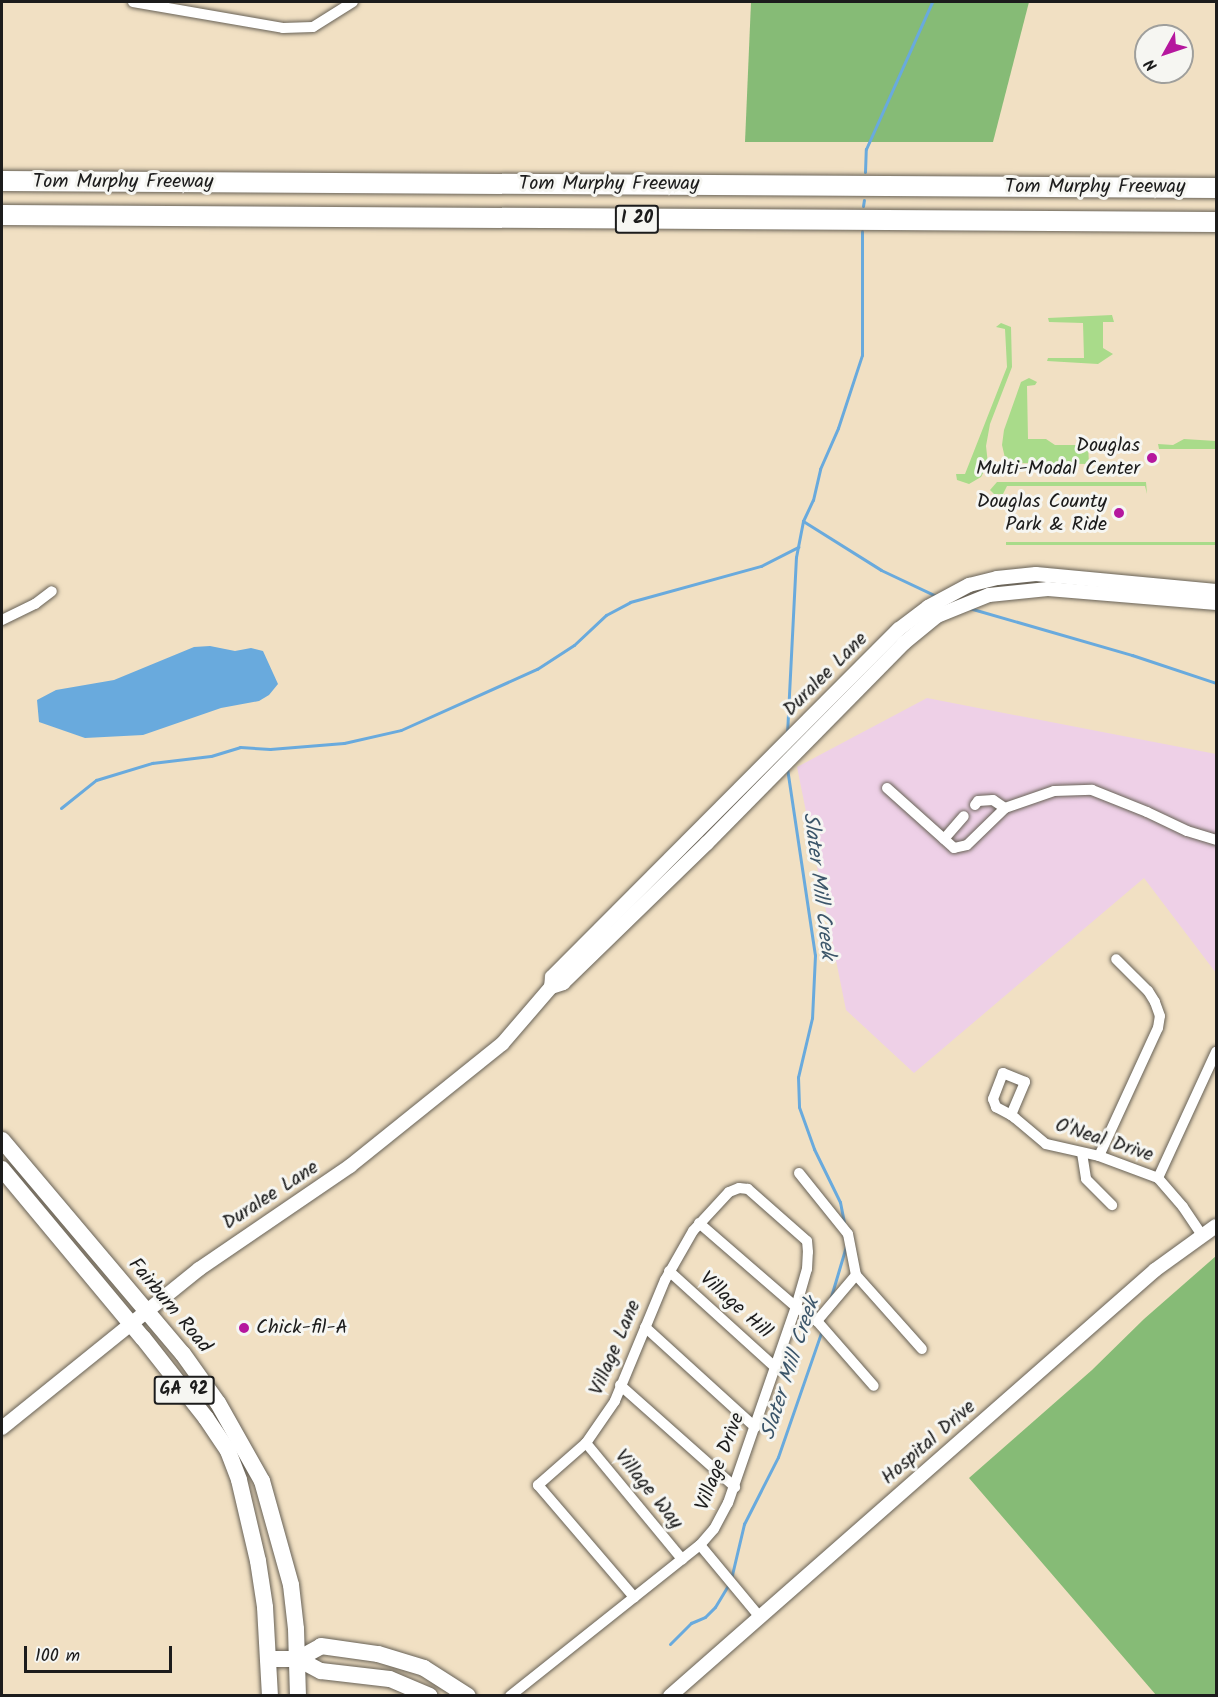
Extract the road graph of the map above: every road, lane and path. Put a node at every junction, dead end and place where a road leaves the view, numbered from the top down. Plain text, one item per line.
1 (133, 2) edge
2 (353, 2) edge
3 (2, 181) edge
4 (1216, 188) edge
5 (2, 215) edge
6 (57, 216) junction
7 (2, 220) edge
8 (1216, 222) edge
9 (52, 591) dead end
10 (1216, 591) edge
11 (1216, 603) edge
12 (2, 620) edge
13 (887, 788) dead end
14 (975, 805) dead end
15 (1005, 808) junction
16 (964, 816) dead end
17 (944, 839) junction
18 (1216, 840) edge
19 (1116, 959) dead end
20 (551, 987) junction
21 (1216, 1052) edge
22 (1011, 1115) dead end
23 (2, 1140) edge
24 (1082, 1153) junction
25 (1099, 1156) junction
26 (2, 1168) edge
27 (799, 1173) dead end
28 (1158, 1178) junction
29 (739, 1188) joint
30 (1112, 1205) dead end
31 (699, 1223) junction
32 (1216, 1226) edge
33 (1202, 1235) junction
34 (669, 1271) junction
35 (856, 1275) junction
36 (796, 1307) junction
37 (145, 1310) junction
38 (817, 1321) junction
39 (130, 1322) junction
40 (645, 1327) junction
41 (922, 1349) dead end
42 (776, 1368) junction
43 (620, 1385) junction
44 (874, 1386) dead end
45 (755, 1427) junction
46 (2, 1428) edge
47 (586, 1443) junction
48 (735, 1487) junction
49 (700, 1545) junction
50 (682, 1560) junction
51 (634, 1597) junction
52 (759, 1616) junction
53 (268, 1659) junction
54 (297, 1659) junction
55 (270, 1695) edge
56 (298, 1695) edge
57 (430, 1695) edge
58 (468, 1695) edge
59 (510, 1695) edge
60 (670, 1695) edge

1 - 2 street
3 - 4 highway, Tom Murphy Freeway / I 20
5 - 6 highway, Tom Murphy Freeway / I 20
6 - 7 highway
6 - 8 highway, Tom Murphy Freeway / I 20
9 - 12 street
10 - 20 street, Duralee Lane
11 - 20 street, Duralee Lane
13 - 17 street
14 - 15 street
15 - 17 street
15 - 18 street
16 - 17 street
19 - 25 street
20 - 37 street, Duralee Lane
21 - 28 street
22 - 24 street, O'Neal Drive
23 - 37 main road, Fairburn Road / GA 92
24 - 25 street, O'Neal Drive
24 - 30 street
25 - 28 street, O'Neal Drive
26 - 39 main road, Fairburn Road / GA 92
27 - 35 street
28 - 33 street, O'Neal Drive
29 - 31 street, Village Lane
29 - 36 street, Village Drive
31 - 34 street, Village Lane
31 - 36 street
32 - 33 street, Hospital Drive
33 - 52 street, Hospital Drive
34 - 40 street, Village Lane
34 - 42 street, Village Hill
35 - 38 street
35 - 41 street
36 - 38 street
36 - 42 street, Village Drive
37 - 39 street, Duralee Lane
37 - 54 main road, Fairburn Road / GA 92
38 - 44 street
39 - 46 street, Duralee Lane
39 - 53 main road, Fairburn Road / GA 92
40 - 43 street, Village Lane
40 - 45 street
42 - 45 street, Village Drive
43 - 47 street, Village Lane
43 - 48 street
45 - 48 street, Village Drive
47 - 50 street, Village Way
47 - 51 street, Village Lane
48 - 49 street, Village Drive
49 - 50 street, Village Drive
49 - 52 street
50 - 51 street, Village Drive
51 - 59 street, Village Drive
52 - 60 street, Hospital Drive
53 - 54 main road
53 - 55 main road, GA 92
54 - 56 main road, GA 92
54 - 57 main road
54 - 58 main road

